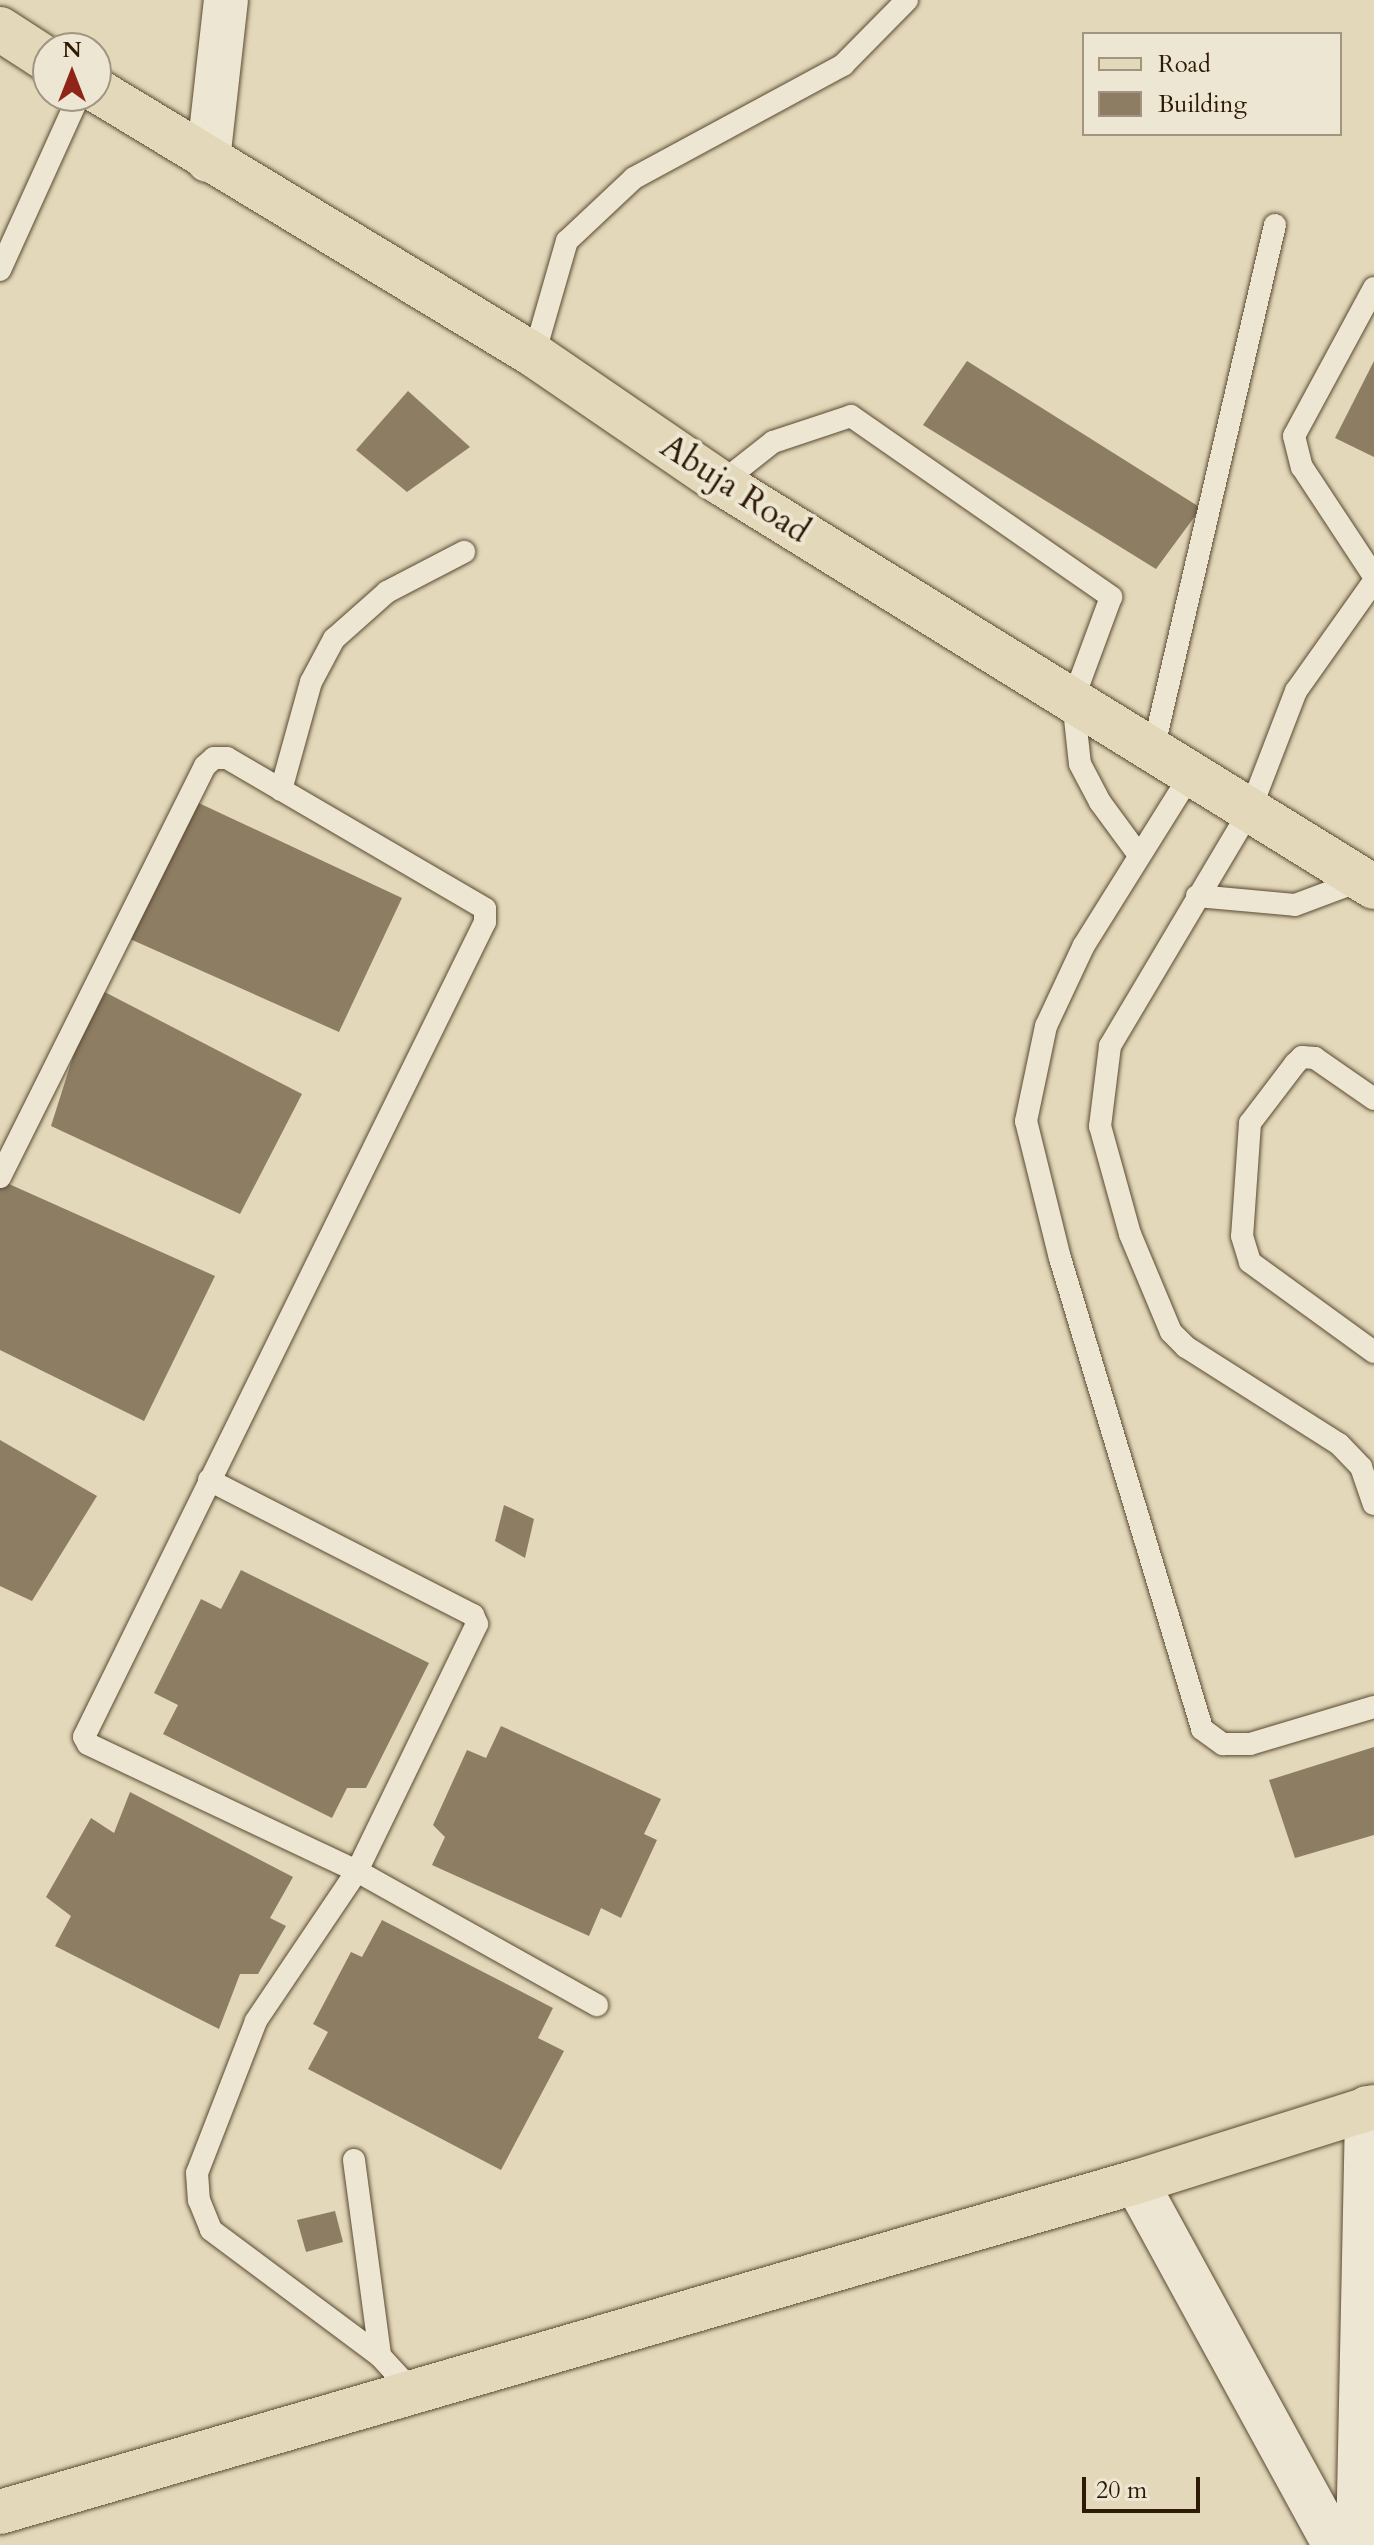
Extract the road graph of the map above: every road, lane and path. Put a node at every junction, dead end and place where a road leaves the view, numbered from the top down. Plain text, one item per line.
1 (226, 0) edge
2 (907, 0) edge
3 (0, 29) edge
4 (32, 50) edge
5 (112, 100) edge
6 (72, 112) edge
7 (208, 160) junction
8 (1275, 225) dead end
9 (0, 270) edge
10 (1374, 288) edge
11 (534, 355) junction
12 (721, 483) junction
13 (464, 552) dead end
14 (1374, 579) edge
15 (1073, 700) junction
16 (1153, 750) junction
17 (1191, 774) junction
18 (281, 790) junction
19 (1250, 810) junction
20 (1139, 855) junction
21 (1368, 884) edge
22 (1197, 896) junction
23 (1374, 1099) edge
24 (0, 1177) edge
25 (1374, 1352) edge
26 (209, 1480) junction
27 (1374, 1504) edge
28 (1374, 1707) edge
29 (357, 1871) junction
30 (597, 2005) dead end
31 (1370, 2108) edge
32 (354, 2160) dead end
33 (1136, 2182) junction
34 (380, 2356) junction
35 (414, 2393) junction
36 (0, 2512) edge
37 (1335, 2545) edge
38 (1358, 2545) edge

1 - 7 street
2 - 11 lane
3 - 4 main road
5 - 7 main road, Abuja Road
6 - 9 lane
7 - 11 main road, Abuja Road
8 - 16 lane
10 - 14 lane
11 - 12 main road, Abuja Road
12 - 15 main road, Abuja Road
12 - 15 lane
13 - 18 lane
14 - 19 lane
15 - 16 main road, Abuja Road
15 - 20 lane
16 - 17 main road, Abuja Road
17 - 19 main road, Abuja Road
17 - 20 lane
18 - 24 lane
18 - 26 lane
19 - 21 main road, Abuja Road
19 - 22 lane
20 - 28 lane
21 - 22 lane
22 - 27 lane
23 - 25 lane
26 - 29 lane
26 - 29 lane
29 - 30 lane
29 - 34 lane
31 - 33 main road
31 - 38 street
32 - 34 lane
33 - 35 main road
33 - 37 street
34 - 35 lane
35 - 36 main road

